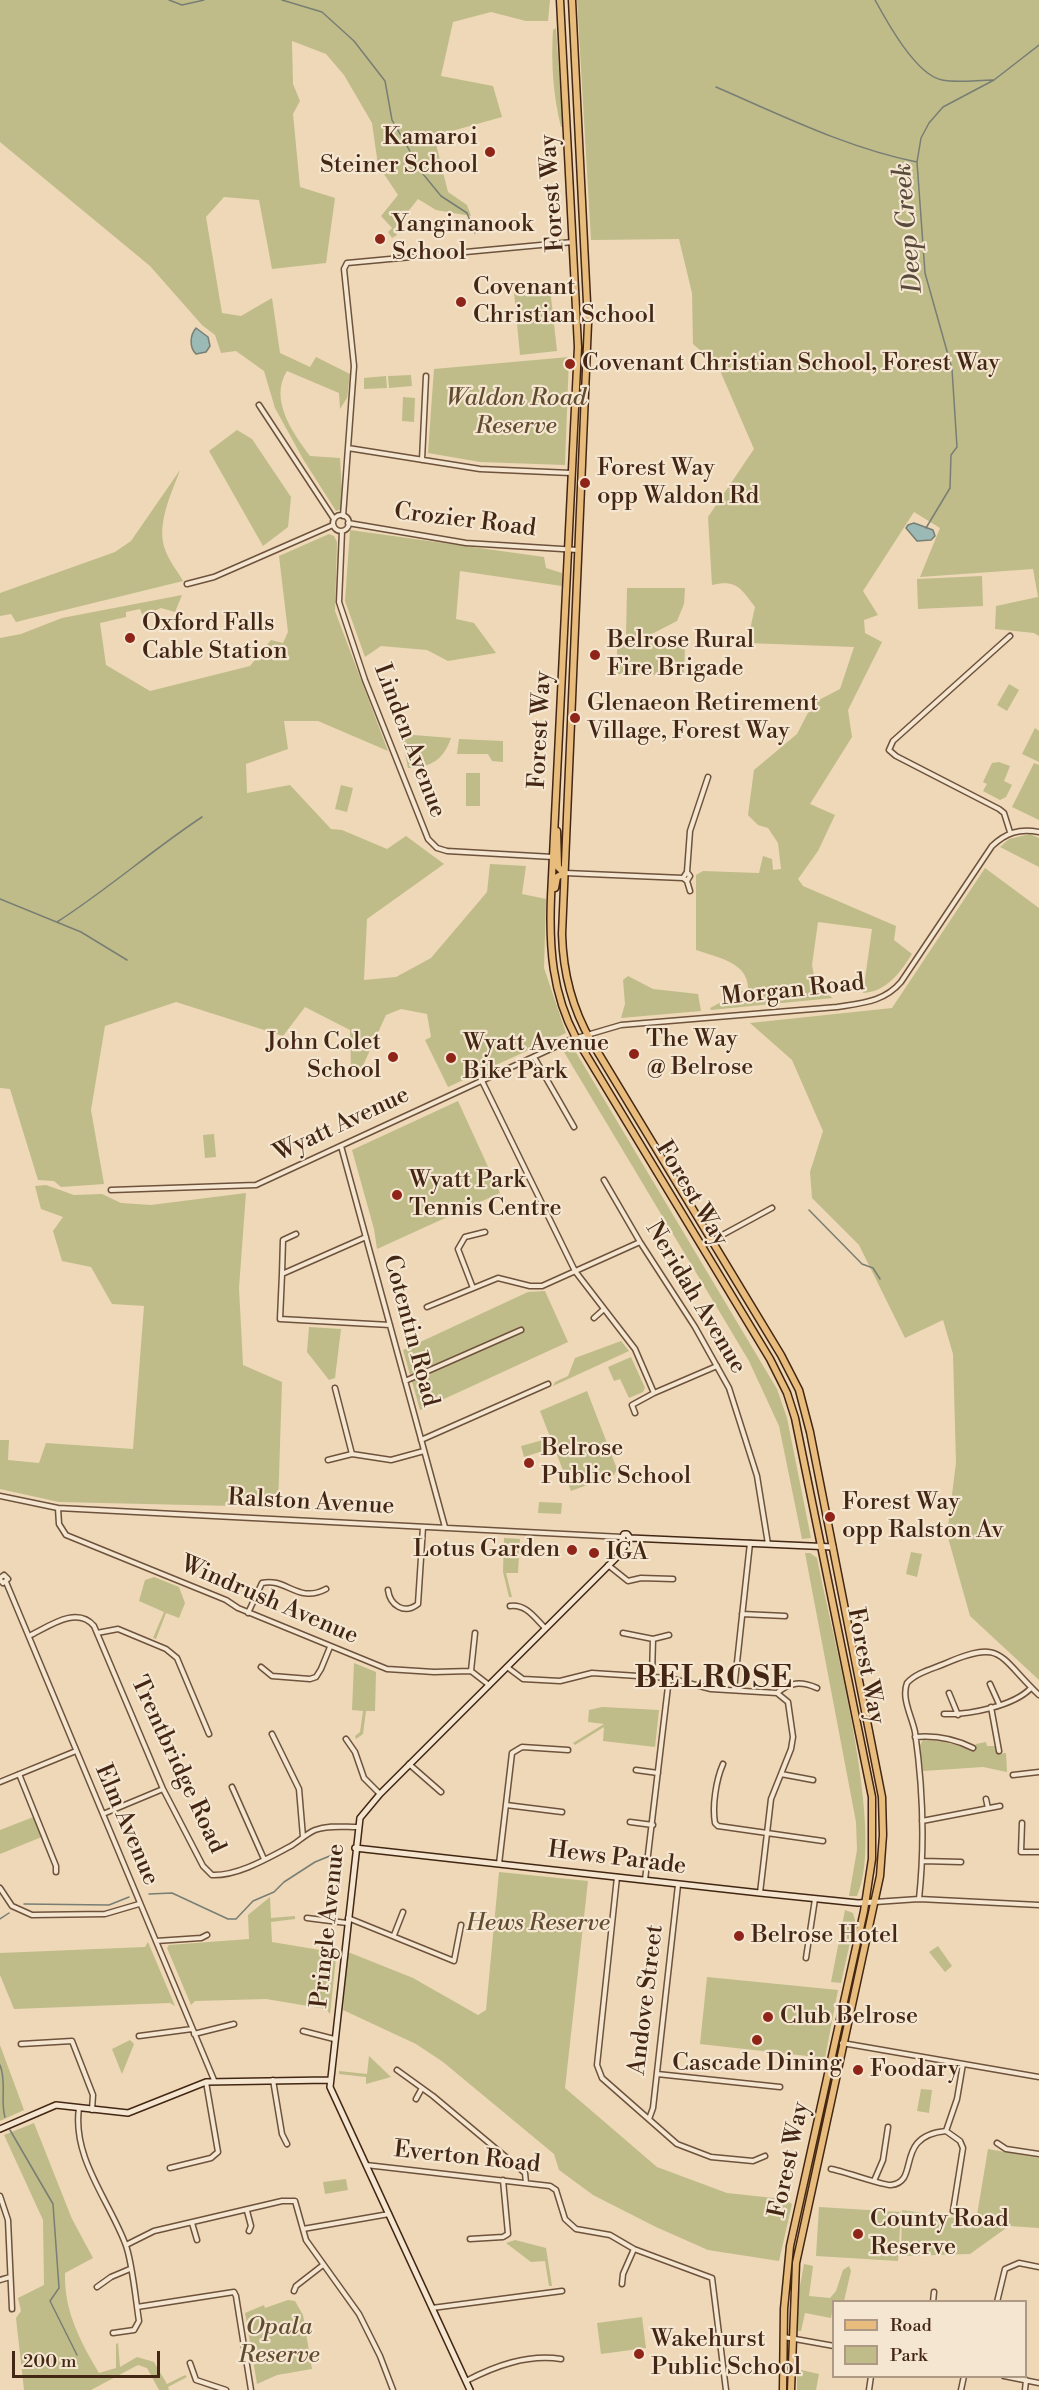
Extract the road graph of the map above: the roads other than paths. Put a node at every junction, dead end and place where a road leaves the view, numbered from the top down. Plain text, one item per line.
1 (560, 0) edge
2 (572, 0) edge
3 (574, 242) junction
4 (426, 376) dead end
5 (259, 405) dead end
6 (348, 448) junction
7 (422, 460) junction
8 (572, 473) junction
9 (343, 516) junction
10 (334, 519) junction
11 (348, 523) junction
12 (333, 525) junction
13 (342, 531) junction
14 (568, 549) junction
15 (578, 550) junction
16 (187, 584) dead end
17 (1010, 636) dead end
18 (708, 777) dead end
19 (554, 822) junction
20 (1010, 832) junction
21 (1039, 832) edge
22 (553, 857) junction
23 (564, 873) junction
24 (685, 879) junction
25 (690, 891) dead end
26 (550, 915) junction
27 (587, 1034) junction
28 (576, 1038) junction
29 (534, 1057) junction
30 (482, 1080) junction
31 (574, 1127) dead end
32 (341, 1146) junction
33 (604, 1180) dead end
34 (111, 1190) dead end
35 (772, 1208) dead end
36 (485, 1232) dead end
37 (296, 1234) dead end
38 (366, 1237) junction
39 (711, 1241) junction
40 (640, 1242) junction
41 (701, 1247) junction
42 (575, 1271) junction
43 (282, 1274) junction
44 (473, 1288) junction
45 (427, 1307) dead end
46 (604, 1309) junction
47 (594, 1318) dead end
48 (390, 1325) junction
49 (521, 1330) dead end
50 (717, 1366) junction
51 (405, 1382) junction
52 (548, 1384) dead end
53 (335, 1388) dead end
54 (654, 1393) junction
55 (635, 1413) dead end
56 (421, 1440) junction
57 (424, 1451) junction
58 (352, 1454) junction
59 (328, 1460) dead end
60 (0, 1496) edge
61 (58, 1508) junction
62 (423, 1527) junction
63 (445, 1527) junction
64 (626, 1539) junction
65 (750, 1544) junction
66 (768, 1544) junction
67 (822, 1546) junction
68 (833, 1547) junction
69 (608, 1565) junction
70 (0, 1569) edge
71 (1, 1579) edge
72 (673, 1579) dead end
73 (326, 1589) dead end
74 (388, 1590) dead end
75 (510, 1606) dead end
76 (248, 1613) junction
77 (742, 1614) junction
78 (785, 1616) dead end
79 (545, 1628) junction
80 (97, 1633) junction
81 (475, 1633) dead end
82 (623, 1633) dead end
83 (28, 1635) junction
84 (669, 1635) dead end
85 (653, 1639) junction
86 (330, 1647) junction
87 (261, 1667) dead end
88 (507, 1667) junction
89 (471, 1671) junction
90 (652, 1676) junction
91 (669, 1678) junction
92 (990, 1684) dead end
93 (489, 1685) junction
94 (817, 1688) dead end
95 (1031, 1688) junction
96 (734, 1690) junction
97 (777, 1693) junction
98 (949, 1693) dead end
99 (1039, 1695) edge
100 (999, 1704) junction
101 (991, 1707) junction
102 (944, 1714) dead end
103 (958, 1715) junction
104 (209, 1734) dead end
105 (272, 1734) dead end
106 (915, 1737) junction
107 (346, 1738) dead end
108 (973, 1748) dead end
109 (568, 1750) dead end
110 (76, 1751) junction
111 (999, 1751) dead end
112 (410, 1764) junction
113 (723, 1764) dead end
114 (636, 1770) dead end
115 (1039, 1772) edge
116 (658, 1773) junction
117 (19, 1774) junction
118 (781, 1774) junction
119 (1013, 1775) dead end
120 (813, 1780) dead end
121 (0, 1782) edge
122 (232, 1786) dead end
123 (163, 1789) junction
124 (441, 1792) dead end
125 (380, 1794) junction
126 (986, 1799) dead end
127 (506, 1805) junction
128 (1000, 1806) dead end
129 (988, 1808) junction
130 (562, 1812) dead end
131 (103, 1814) junction
132 (922, 1821) junction
133 (630, 1822) dead end
134 (1022, 1823) dead end
135 (653, 1825) junction
136 (357, 1827) junction
137 (767, 1833) junction
138 (303, 1838) junction
139 (823, 1841) dead end
140 (355, 1848) junction
141 (1039, 1852) edge
142 (264, 1859) junction
143 (922, 1861) junction
144 (961, 1862) dead end
145 (500, 1864) junction
146 (56, 1872) dead end
147 (617, 1877) junction
148 (645, 1880) junction
149 (678, 1885) junction
150 (0, 1888) edge
151 (760, 1893) junction
152 (815, 1899) junction
153 (919, 1899) junction
154 (875, 1902) junction
155 (865, 1903) junction
156 (140, 1904) junction
157 (1039, 1905) edge
158 (403, 1912) dead end
159 (307, 1917) dead end
160 (347, 1921) junction
161 (461, 1924) dead end
162 (207, 1935) dead end
163 (394, 1935) junction
164 (156, 1941) junction
165 (806, 1958) dead end
166 (234, 2024) dead end
167 (193, 2031) junction
168 (303, 2031) dead end
169 (139, 2036) dead end
170 (334, 2039) junction
171 (835, 2041) junction
172 (844, 2043) junction
173 (21, 2044) dead end
174 (963, 2064) junction
175 (397, 2070) dead end
176 (657, 2074) junction
177 (1039, 2077) edge
178 (214, 2080) junction
179 (273, 2080) junction
180 (329, 2080) junction
181 (206, 2082) junction
182 (780, 2087) dead end
183 (422, 2088) junction
184 (416, 2099) dead end
185 (79, 2108) junction
186 (92, 2110) junction
187 (649, 2120) junction
188 (888, 2127) dead end
189 (0, 2129) edge
190 (946, 2131) junction
191 (997, 2143) dead end
192 (287, 2144) dead end
193 (1039, 2154) edge
194 (765, 2156) dead end
195 (365, 2165) junction
196 (170, 2168) dead end
197 (831, 2169) dead end
198 (503, 2180) junction
199 (874, 2181) junction
200 (526, 2183) junction
201 (0, 2196) edge
202 (2, 2204) edge
203 (248, 2211) junction
204 (953, 2211) dead end
205 (389, 2214) junction
206 (192, 2223) junction
207 (303, 2229) junction
208 (249, 2231) dead end
209 (470, 2239) dead end
210 (197, 2240) dead end
211 (126, 2245) junction
212 (634, 2249) junction
213 (323, 2265) junction
214 (1039, 2266) edge
215 (130, 2269) junction
216 (10, 2277) junction
217 (0, 2280) edge
218 (622, 2284) dead end
219 (97, 2287) dead end
220 (294, 2291) dead end
221 (562, 2291) dead end
222 (934, 2292) dead end
223 (933, 2300) edge
224 (997, 2300) edge
225 (137, 2307) junction
226 (432, 2308) junction
227 (12, 2309) dead end
228 (113, 2333) dead end
229 (783, 2337) junction
230 (792, 2338) junction
231 (832, 2346) edge
232 (561, 2359) dead end
233 (190, 2363) dead end
234 (1015, 2378) edge
235 (1026, 2380) junction
236 (466, 2381) junction
237 (1039, 2383) edge
238 (225, 2390) edge
239 (251, 2390) edge
240 (393, 2390) edge
241 (471, 2390) edge
242 (726, 2390) edge
243 (783, 2390) edge
244 (791, 2390) edge
245 (1025, 2390) edge

1 - 3 main road, Forest Way
2 - 15 main road, Forest Way
3 - 6 street
3 - 8 main road, Forest Way
4 - 7 street
5 - 10 street
6 - 7 street
6 - 9 street
7 - 8 street
8 - 14 main road, Forest Way
9 - 10 street
9 - 11 street
10 - 12 street
11 - 13 street
11 - 14 street, Crozier Road
12 - 13 street
12 - 16 street
13 - 22 street, Linden Avenue
14 - 15 street, Crozier Road
14 - 19 main road, Forest Way
15 - 23 main road, Forest Way
17 - 20 street
18 - 24 street
19 - 22 main road, Forest Way
19 - 23 main road
20 - 21 street
20 - 27 street, Morgan Road
22 - 26 main road, Forest Way
23 - 24 street
23 - 26 main road
23 - 27 main road, Forest Way
24 - 25 street
26 - 28 main road, Forest Way
27 - 28 street, Morgan Road
27 - 39 main road, Forest Way
28 - 29 street, Wyatt Avenue
28 - 41 main road, Forest Way
29 - 30 street, Wyatt Avenue
29 - 31 street
30 - 32 street, Wyatt Avenue
30 - 42 street
32 - 34 street, Wyatt Avenue
32 - 38 street, Cotentin Road
33 - 40 street, Neridah Avenue
35 - 39 street
36 - 44 street
37 - 43 street
38 - 43 street
38 - 48 street, Cotentin Road
39 - 41 street
39 - 68 main road, Forest Way
40 - 42 street
40 - 50 street, Neridah Avenue
41 - 67 main road, Forest Way
42 - 44 street
42 - 46 street
43 - 48 street
44 - 45 street
46 - 47 street
46 - 54 street
48 - 51 street, Cotentin Road
49 - 51 street
50 - 54 street
50 - 66 street, Neridah Avenue
51 - 56 street, Cotentin Road
52 - 56 street
53 - 58 street
54 - 55 street
56 - 57 street, Cotentin Road
57 - 58 street
57 - 63 street, Cotentin Road
58 - 59 street
60 - 61 street, Ralston Avenue
61 - 62 street, Ralston Avenue
61 - 76 street, Windrush Avenue
62 - 63 street, Ralston Avenue
62 - 74 street
63 - 64 street, Ralston Avenue
64 - 65 street, Ralston Avenue
64 - 69 street, Pringle Avenue
65 - 66 street, Ralston Avenue
65 - 77 street
66 - 67 street, Ralston Avenue
67 - 68 street, Ralston Avenue
67 - 155 main road, Forest Way
68 - 154 main road, Forest Way
69 - 72 street
69 - 79 street, Pringle Avenue
70 - 71 street
71 - 83 street, Elm Avenue
73 - 76 street
75 - 79 street
76 - 86 street, Windrush Avenue
77 - 78 street
77 - 96 street
79 - 88 street, Pringle Avenue
80 - 83 street, Trentbridge Road
80 - 104 street
80 - 123 street, Trentbridge Road
81 - 89 street
82 - 85 street
83 - 110 street, Elm Avenue
84 - 85 street
85 - 90 street
86 - 87 street
86 - 89 street, Windrush Avenue
88 - 90 street
88 - 93 street, Pringle Avenue
89 - 93 street
90 - 91 street
91 - 96 street
91 - 116 street
92 - 100 street
93 - 112 street, Pringle Avenue
94 - 97 street
95 - 99 street
95 - 100 street
95 - 106 street
96 - 97 street
97 - 118 street
98 - 103 street
100 - 101 street
101 - 103 street
101 - 111 street
102 - 103 street
105 - 138 street
106 - 108 street
106 - 132 street
107 - 125 street
109 - 127 street
110 - 117 street
110 - 131 street, Elm Avenue
112 - 124 street
112 - 125 street, Pringle Avenue
113 - 137 street
114 - 116 street
115 - 119 street
116 - 135 street
117 - 121 street
117 - 146 street
118 - 120 street
118 - 137 street
122 - 142 street
123 - 131 street
123 - 142 street, Trentbridge Road
125 - 136 street, Pringle Avenue
126 - 129 street
127 - 130 street
127 - 145 street
128 - 129 street
129 - 132 street
131 - 156 street, Elm Avenue
132 - 143 street
133 - 135 street
134 - 141 street
135 - 148 street
136 - 138 street, Trentbridge Road
136 - 140 street, Pringle Avenue
137 - 139 street
137 - 151 street
138 - 142 street, Trentbridge Road
140 - 145 street, Hews Parade
140 - 160 street, Pringle Avenue
143 - 144 street
143 - 153 street
145 - 147 street, Hews Parade
147 - 148 street, Hews Parade
147 - 187 street
148 - 149 street, Hews Parade
149 - 151 street, Hews Parade
149 - 176 street, Andove Street
150 - 156 street
151 - 152 street, Hews Parade
152 - 155 street, Hews Parade
152 - 165 street
153 - 154 street
153 - 157 street
154 - 155 street, Hews Parade
154 - 172 main road, Forest Way
155 - 171 main road, Forest Way
156 - 164 street, Elm Avenue
158 - 163 street
159 - 160 street
160 - 163 street
160 - 170 street, Pringle Avenue
161 - 163 street
162 - 164 street
164 - 167 street, Elm Avenue
166 - 167 street
167 - 169 street
167 - 178 street, Elm Avenue
168 - 170 street
170 - 180 street, Pringle Avenue
171 - 172 street
171 - 229 main road, Forest Way
172 - 174 street
172 - 230 main road, Forest Way
173 - 186 street
174 - 177 street
174 - 190 street
175 - 183 street
176 - 182 street
176 - 187 street, Andove Street
178 - 179 street
178 - 181 street
179 - 180 street
179 - 192 street
180 - 195 street, Pringle Avenue
181 - 186 street
181 - 196 street
183 - 184 street
183 - 200 street
185 - 186 street
185 - 189 street
185 - 211 street
187 - 194 street
188 - 199 street
190 - 199 street
190 - 204 street
191 - 193 street
195 - 198 street, Everton Road
195 - 205 street, Pringle Avenue
197 - 199 street
198 - 200 street, Everton Road
198 - 209 street
200 - 212 street, Everton Road
201 - 202 street
202 - 216 street
203 - 206 street
203 - 207 street
203 - 208 street
205 - 207 street
205 - 226 street, Pringle Avenue
206 - 210 street
206 - 211 street
207 - 213 street
211 - 215 street
212 - 218 street
212 - 242 street
213 - 220 street
213 - 240 street
214 - 224 street
215 - 219 street
215 - 225 street
216 - 217 street
216 - 227 street
221 - 226 street
222 - 223 street
225 - 228 street
225 - 239 street
226 - 236 street, Pringle Avenue
229 - 230 street
229 - 243 main road, Forest Way
230 - 231 street
230 - 244 main road, Forest Way
232 - 236 street
233 - 238 street
234 - 235 street
235 - 237 street
235 - 245 street
236 - 241 street, Pringle Avenue

